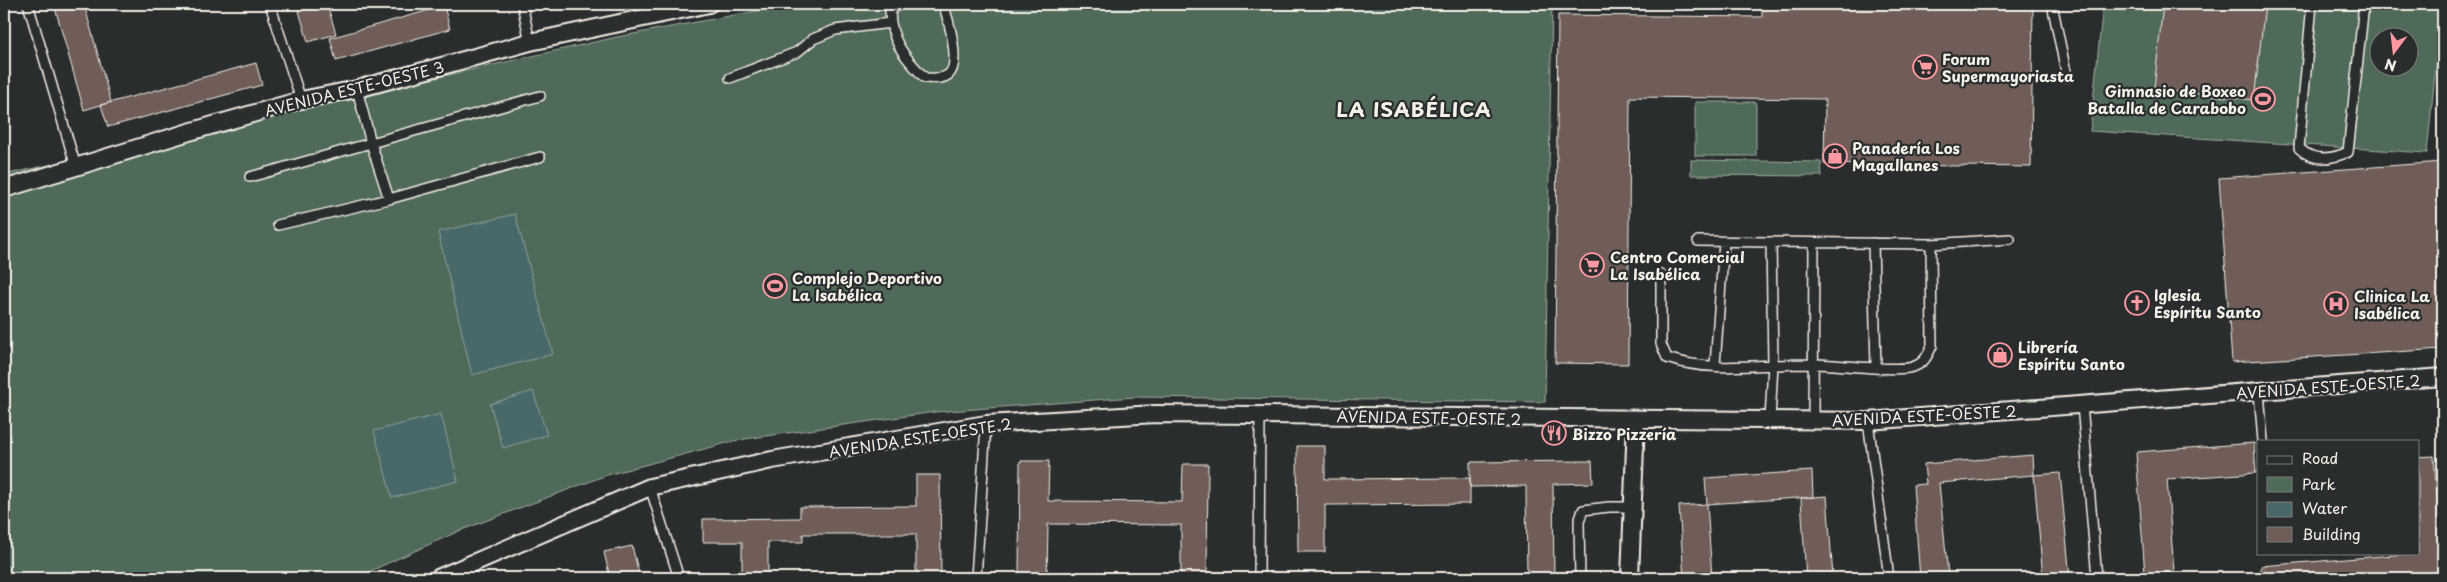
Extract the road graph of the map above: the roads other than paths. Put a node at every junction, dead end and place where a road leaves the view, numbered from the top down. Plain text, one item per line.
1 (28, 4) edge
2 (270, 4) edge
3 (522, 4) edge
4 (709, 4) edge
5 (899, 4) edge
6 (943, 4) edge
7 (2052, 4) edge
8 (2312, 4) edge
9 (2364, 4) edge
10 (890, 23) junction
11 (530, 42) junction
12 (2067, 77) dead end
13 (730, 78) dead end
14 (357, 89) junction
15 (540, 96) dead end
16 (301, 100) junction
17 (371, 143) junction
18 (540, 157) dead end
19 (76, 167) junction
20 (250, 177) dead end
21 (4, 189) edge
22 (388, 199) junction
23 (278, 225) dead end
24 (2010, 239) dead end
25 (1698, 241) dead end
26 (1724, 242) junction
27 (1771, 242) junction
28 (1814, 243) junction
29 (1873, 243) junction
30 (1931, 244) junction
31 (1661, 274) dead end
32 (1773, 364) junction
33 (1813, 364) junction
34 (1715, 365) junction
35 (1876, 367) junction
36 (2443, 377) edge
37 (2259, 392) junction
38 (2082, 405) junction
39 (1260, 415) junction
40 (1636, 420) junction
41 (1770, 420) junction
42 (1813, 421) junction
43 (1868, 421) junction
44 (986, 424) junction
45 (2263, 440) edge
46 (650, 488) junction
47 (1632, 507) junction
48 (438, 578) edge
49 (679, 578) edge
50 (976, 578) edge
51 (1259, 578) edge
52 (1580, 578) edge
53 (1630, 578) edge
54 (1889, 578) edge
55 (2097, 578) edge

1 - 19 lane
2 - 16 lane
3 - 11 lane
4 - 11 street, AVENIDA ESTE-OESTE 3
5 - 10 lane
6 - 10 lane
7 - 12 lane
8 - 9 lane
10 - 13 lane
11 - 14 street, AVENIDA ESTE-OESTE 3
14 - 16 street, AVENIDA ESTE-OESTE 3
14 - 17 lane
15 - 17 lane
16 - 19 street, AVENIDA ESTE-OESTE 3
17 - 20 lane
17 - 22 lane
18 - 22 lane
19 - 21 street, AVENIDA ESTE-OESTE 3
22 - 23 lane
24 - 30 lane
25 - 26 lane
26 - 27 lane
26 - 34 lane
27 - 28 lane
27 - 32 lane
28 - 29 lane
28 - 33 lane
29 - 30 lane
29 - 35 lane
30 - 35 lane
31 - 34 lane
32 - 33 lane
32 - 34 lane
32 - 41 lane
33 - 35 lane
33 - 42 lane
36 - 37 street, AVENIDA ESTE-OESTE 2
37 - 38 street, AVENIDA ESTE-OESTE 2
37 - 45 lane
38 - 43 street, AVENIDA ESTE-OESTE 2
38 - 55 lane
39 - 40 street, AVENIDA ESTE-OESTE 2
39 - 44 street, AVENIDA ESTE-OESTE 2
39 - 51 lane
40 - 41 street, AVENIDA ESTE-OESTE 2
40 - 47 street
41 - 42 street, AVENIDA ESTE-OESTE 2
42 - 43 street, AVENIDA ESTE-OESTE 2
43 - 54 lane
44 - 46 street, AVENIDA ESTE-OESTE 2
44 - 50 lane
46 - 48 street, AVENIDA ESTE-OESTE 2
46 - 49 lane
47 - 52 lane
47 - 53 street

